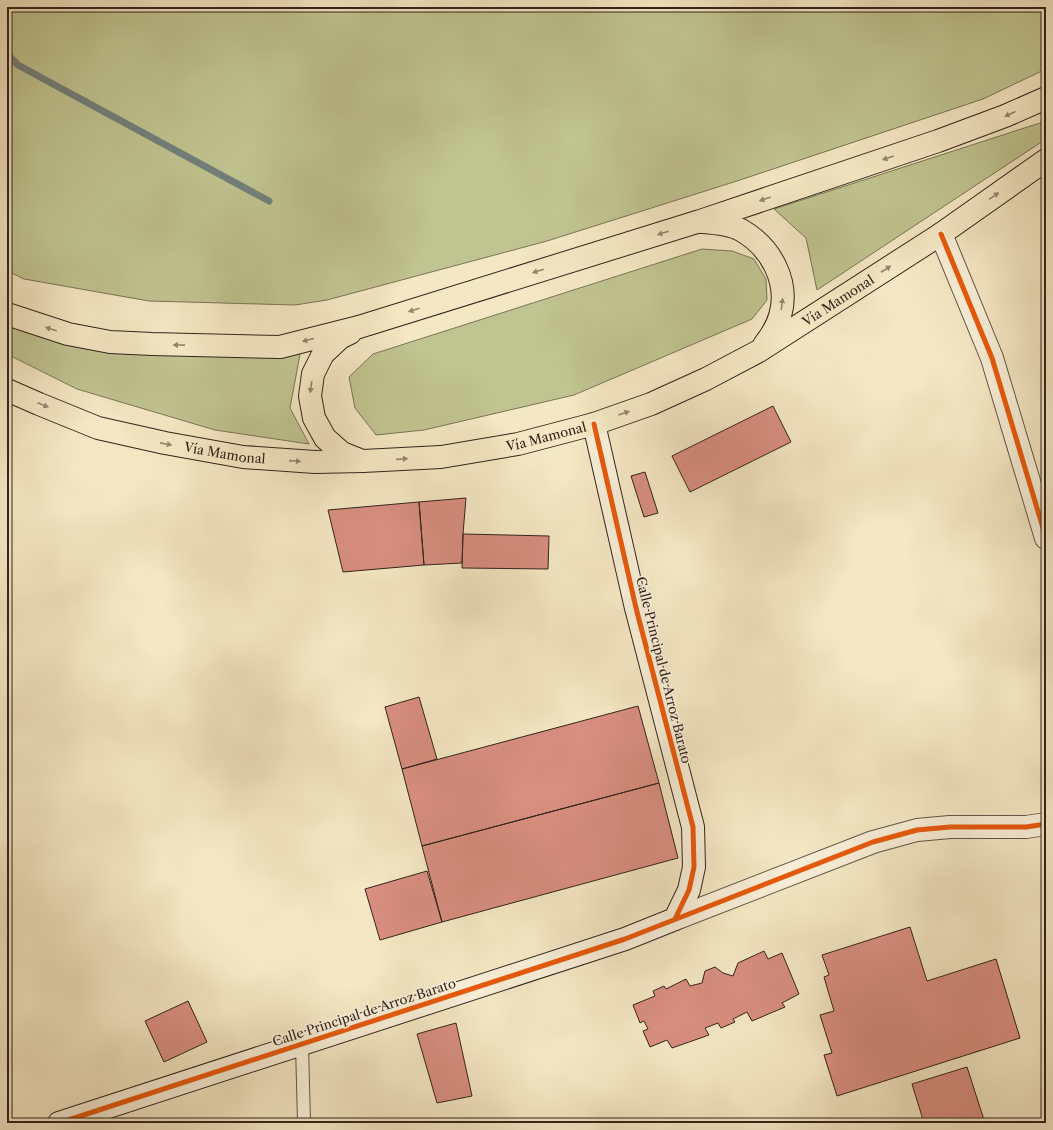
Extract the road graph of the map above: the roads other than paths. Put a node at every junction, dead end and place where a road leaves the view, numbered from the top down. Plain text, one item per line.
1 (1046, 98) edge
2 (1046, 160) edge
3 (700, 221) junction
4 (941, 234) junction
5 (7, 314) edge
6 (359, 327) junction
7 (759, 351) junction
8 (7, 390) edge
9 (594, 424) junction
10 (363, 461) junction
11 (1046, 538) edge
12 (1046, 824) edge
13 (675, 919) junction
14 (302, 1044) junction
15 (59, 1123) edge
16 (304, 1123) edge

1 -> 3 main road
4 -> 2 main road, Vía Mamonal
3 -> 6 main road
7 -> 3 main road
7 -> 4 main road, Vía Mamonal
4 - 11 street
6 -> 5 main road
6 -> 10 main road
9 -> 7 main road, Vía Mamonal
8 -> 10 main road, Vía Mamonal
10 -> 9 main road, Vía Mamonal
9 - 13 street, Calle Principal de Arroz Barato
12 - 13 street, Calle Principal de Arroz Barato
13 - 14 street, Calle Principal de Arroz Barato
14 - 15 street, Calle Principal de Arroz Barato
14 - 16 lane

